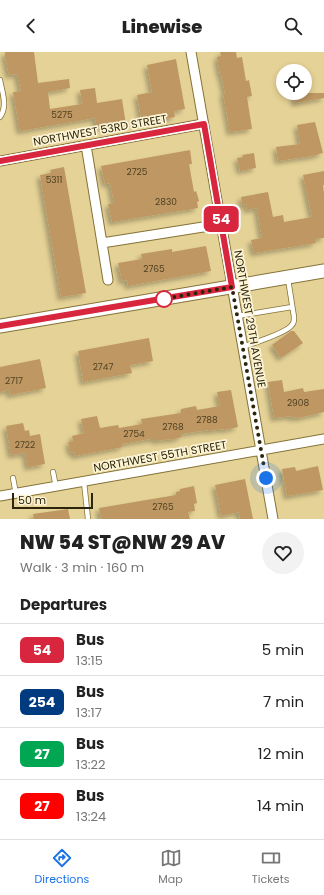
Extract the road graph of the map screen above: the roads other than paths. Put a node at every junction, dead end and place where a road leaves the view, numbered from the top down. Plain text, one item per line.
1 (191, 52) edge
2 (0, 80) edge
3 (0, 117) edge
4 (204, 124) junction
5 (86, 145) junction
6 (0, 161) edge
7 (222, 224) junction
8 (102, 243) junction
9 (324, 271) edge
10 (287, 278) junction
11 (108, 280) dead end
12 (232, 287) junction
13 (292, 307) junction
14 (237, 316) junction
15 (0, 326) edge
16 (243, 347) junction
17 (324, 439) edge
18 (261, 451) junction
19 (54, 472) dead end
20 (14, 478) dead end
21 (84, 482) junction
22 (56, 487) junction
23 (16, 494) junction
24 (0, 496) edge
25 (88, 519) edge
26 (273, 519) edge

1 - 4 street, NORTHWEST 29TH AVENUE
2 - 3 lane
4 - 5 street, NORTHWEST 53RD STREET
4 - 7 street, NORTHWEST 29TH AVENUE
5 - 6 street, NORTHWEST 53RD STREET
5 - 8 street
7 - 8 street
7 - 12 street, NORTHWEST 29TH AVENUE
8 - 11 street
9 - 10 main road
10 - 12 main road
10 - 13 lane
12 - 14 street, NORTHWEST 29TH AVENUE
12 - 15 main road
13 - 14 lane
13 - 16 lane
14 - 16 street, NORTHWEST 29TH AVENUE
16 - 18 street, NORTHWEST 29TH AVENUE
17 - 18 street, NORTHWEST 55TH STREET
18 - 21 street, NORTHWEST 55TH STREET
18 - 26 street, NORTHWEST 29TH AVENUE
19 - 22 lane
20 - 23 lane
21 - 22 street, NORTHWEST 55TH STREET
21 - 25 lane
22 - 23 street, NORTHWEST 55TH STREET
23 - 24 street, NORTHWEST 55TH STREET

